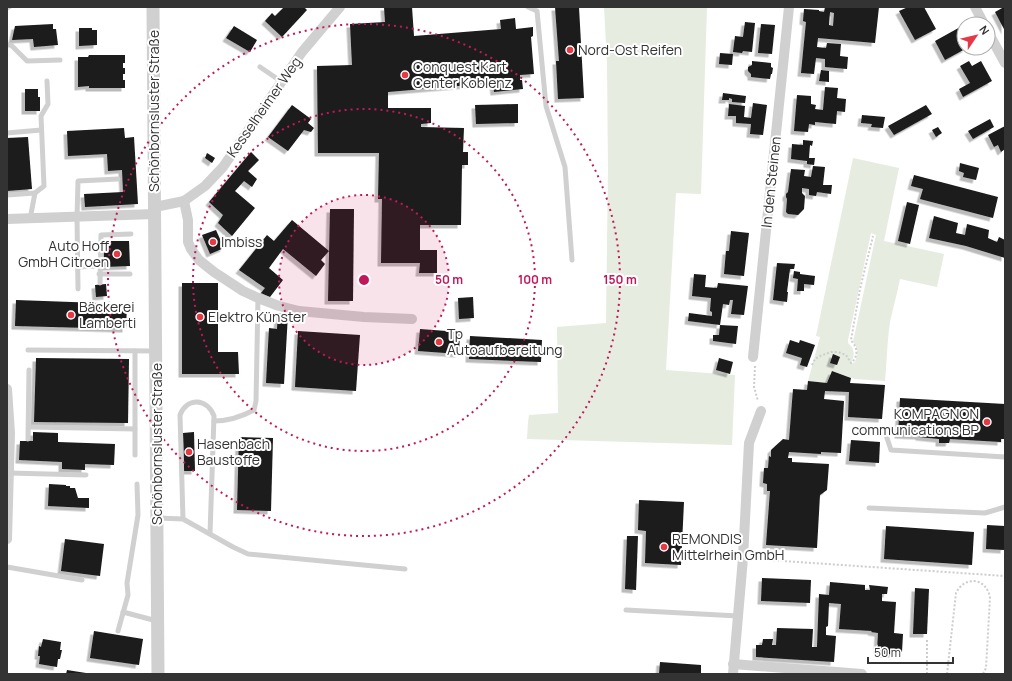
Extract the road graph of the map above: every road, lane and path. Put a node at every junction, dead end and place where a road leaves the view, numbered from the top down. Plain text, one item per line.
1 (153, 7) edge
2 (340, 7) edge
3 (528, 7) edge
4 (789, 7) edge
5 (974, 7) edge
6 (979, 16) edge
7 (7, 45) edge
8 (996, 47) edge
9 (60, 60) dead end
10 (1005, 63) edge
11 (260, 67) dead end
12 (47, 81) dead end
13 (282, 82) junction
14 (41, 130) junction
15 (7, 133) edge
16 (118, 179) dead end
17 (34, 193) junction
18 (7, 195) edge
19 (184, 201) junction
20 (155, 211) junction
21 (77, 217) junction
22 (7, 219) edge
23 (30, 219) junction
24 (131, 234) dead end
25 (873, 236) dead end
26 (572, 260) dead end
27 (99, 266) junction
28 (78, 267) junction
29 (99, 274) junction
30 (130, 274) dead end
31 (100, 283) dead end
32 (78, 288) dead end
33 (258, 298) junction
34 (412, 319) dead end
35 (28, 350) dead end
36 (135, 351) junction
37 (156, 351) junction
38 (752, 357) joint
39 (812, 365) dead end
40 (29, 370) dead end
41 (7, 389) edge
42 (761, 411) joint
43 (214, 421) junction
44 (28, 427) junction
45 (861, 428) dead end
46 (135, 429) junction
47 (28, 439) dead end
48 (135, 455) dead end
49 (1005, 457) edge
50 (9, 473) junction
51 (86, 475) dead end
52 (137, 484) dead end
53 (1005, 507) edge
54 (868, 508) dead end
55 (157, 518) junction
56 (183, 519) junction
57 (210, 534) junction
58 (7, 539) edge
59 (743, 558) junction
60 (7, 566) edge
61 (405, 569) dead end
62 (1005, 576) edge
63 (82, 580) dead end
64 (626, 610) dead end
65 (123, 612) junction
66 (738, 616) junction
67 (158, 621) junction
68 (118, 631) dead end
69 (928, 640) dead end
70 (733, 669) edge
71 (158, 674) edge
72 (862, 674) edge
73 (926, 674) edge
74 (947, 674) edge
75 (983, 674) edge

1 - 20 street, Schönbornsluster Straße
2 - 13 street, Kesselheimer Weg
3 - 26 lane
4 - 38 street, In den Steinen
5 - 6 street
7 - 9 lane
8 - 10 street
11 - 13 lane
12 - 14 lane
13 - 19 street, Kesselheimer Weg
14 - 15 lane
14 - 17 lane
16 - 21 lane
17 - 18 lane
17 - 23 lane
19 - 20 street, Kesselheimer Weg
19 - 33 street
20 - 21 street
20 - 37 street, Schönbornsluster Straße
21 - 23 street
21 - 28 lane
22 - 23 street
24 - 27 lane
25 - 39 path
27 - 28 lane
27 - 29 lane
28 - 32 lane
29 - 30 lane
29 - 31 lane
33 - 34 street
33 - 43 lane
35 - 36 lane
36 - 37 lane
36 - 46 lane
37 - 55 street, Schönbornsluster Straße
38 - 42 path
40 - 44 lane
41 - 50 street
42 - 59 street
43 - 56 lane
43 - 57 lane
44 - 46 lane
44 - 47 lane
45 - 49 lane
46 - 48 lane
50 - 51 lane
50 - 58 street
52 - 65 lane
53 - 54 lane
55 - 56 lane
55 - 67 street, Schönbornsluster Straße
56 - 57 lane
57 - 61 lane
59 - 62 path
59 - 66 street
60 - 63 lane
64 - 66 lane
65 - 67 lane
65 - 68 lane
66 - 70 street
67 - 71 street, Schönbornsluster Straße
69 - 73 path
70 - 72 street
74 - 75 path

